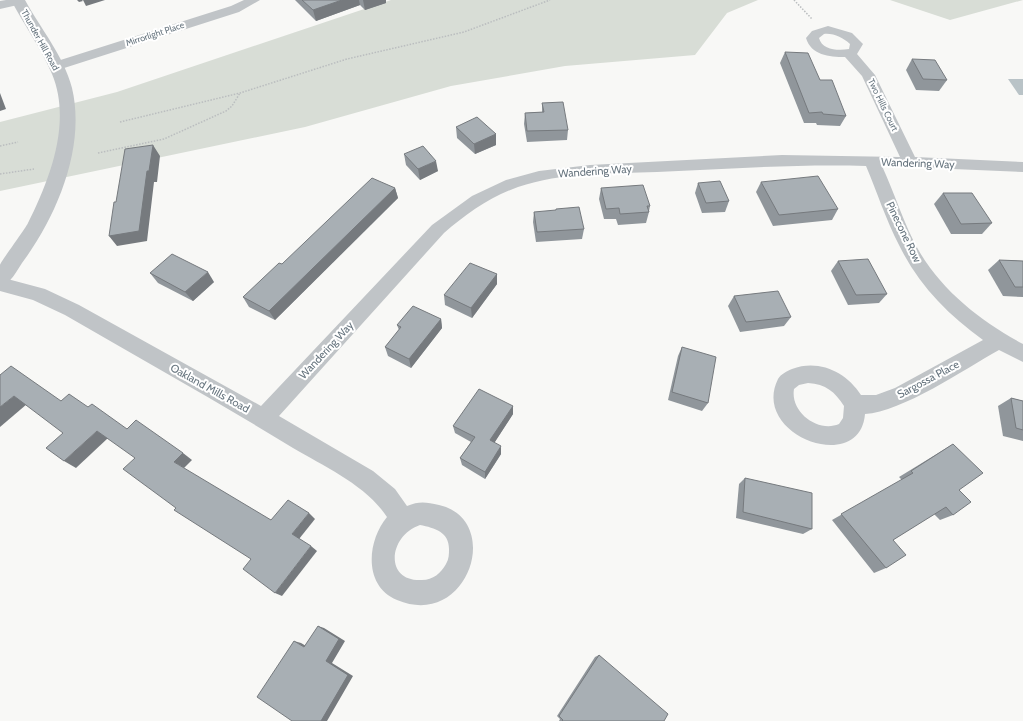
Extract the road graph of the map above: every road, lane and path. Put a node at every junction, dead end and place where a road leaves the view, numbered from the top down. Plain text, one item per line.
1 (18, 0) edge
2 (254, 0) edge
3 (550, 0) edge
4 (794, 0) edge
5 (0, 5) edge
6 (823, 31) junction
7 (848, 53) junction
8 (56, 66) junction
9 (240, 93) junction
10 (120, 122) dead end
11 (18, 142) dead end
12 (0, 146) edge
13 (98, 153) dead end
14 (872, 161) junction
15 (910, 162) junction
16 (1023, 167) edge
17 (34, 169) dead end
18 (0, 174) edge
19 (0, 279) edge
20 (0, 284) edge
21 (998, 341) junction
22 (1023, 354) edge
23 (855, 405) dead end
24 (263, 418) junction
25 (402, 520) dead end

1 - 5 street
1 - 8 street, Thunder Hill Road
2 - 8 street, Mirrorlight Place
3 - 9 path
4 - 6 path
6 - 7 street
6 - 7 street
7 - 15 street, Two Hills Court
8 - 19 street, Thunder Hill Road
9 - 10 path
9 - 13 path
11 - 12 path
14 - 15 street, Wandering Way
14 - 21 street, Pinecone Row
14 - 24 street, Wandering Way
15 - 16 street, Wandering Way
17 - 18 path
20 - 24 street, Oakland Mills Road
21 - 22 street, Pinecone Row
21 - 23 street, Sargossa Place
24 - 25 street, Oakland Mills Road

